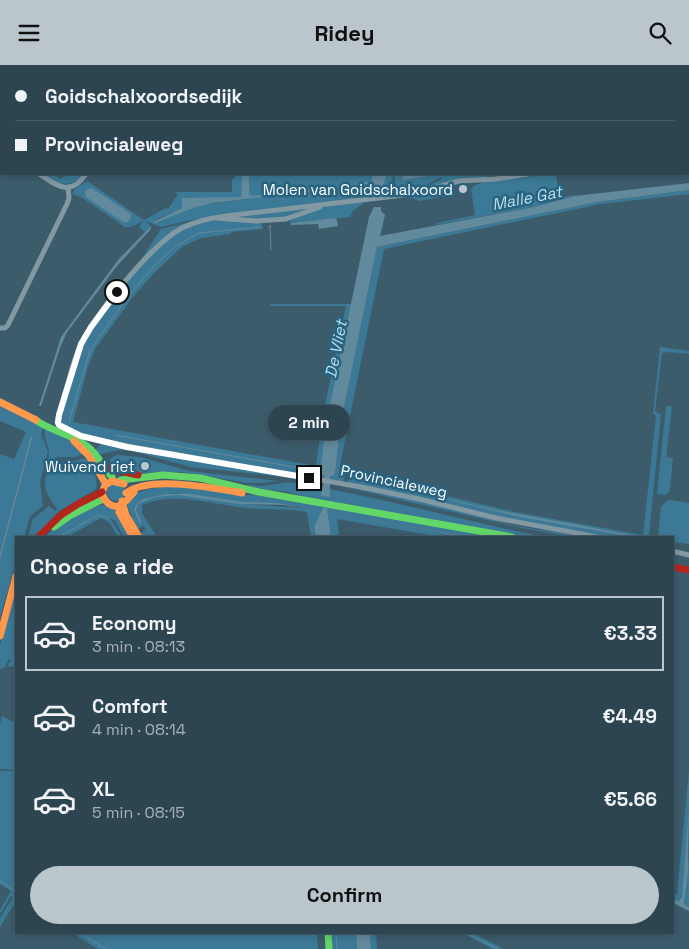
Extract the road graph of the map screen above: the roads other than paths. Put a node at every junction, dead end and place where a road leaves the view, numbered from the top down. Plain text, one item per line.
1 (40, 175) edge
2 (85, 175) edge
3 (522, 175) edge
4 (68, 187) junction
5 (327, 204) junction
6 (213, 218) junction
7 (0, 328) edge
8 (0, 402) edge
9 (97, 440) junction
10 (89, 452) junction
11 (106, 468) junction
12 (147, 476) junction
13 (123, 482) junction
14 (105, 488) junction
15 (259, 492) junction
16 (123, 501) junction
17 (90, 502) junction
18 (39, 536) edge
19 (44, 536) edge
20 (132, 536) edge
21 (138, 536) edge
22 (506, 536) edge
23 (592, 536) edge
24 (674, 551) edge
25 (689, 555) edge
26 (674, 567) edge
27 (689, 569) edge
28 (15, 580) edge
29 (15, 589) edge
30 (10, 602) junction
31 (0, 636) edge
32 (328, 934) edge
33 (329, 949) edge

1 - 4 street
2 - 4 street
3 - 5 street
4 - 7 street
5 - 6 street
5 - 6 street
6 - 9 street, Provincialeweg
8 - 10 main road
9 - 10 street
9 - 23 street, Provincialeweg
10 - 11 main road
10 - 14 main road
11 - 12 main road
11 - 14 main road
12 - 13 main road
12 - 15 main road
13 - 14 main road
13 - 16 main road
14 - 16 main road
14 - 17 main road
14 - 17 main road
15 - 16 main road
15 - 22 main road
16 - 20 main road
16 - 21 main road
17 - 18 main road
17 - 19 main road
24 - 25 street
26 - 27 main road
28 - 30 main road
29 - 30 main road
30 - 31 main road
32 - 33 main road

